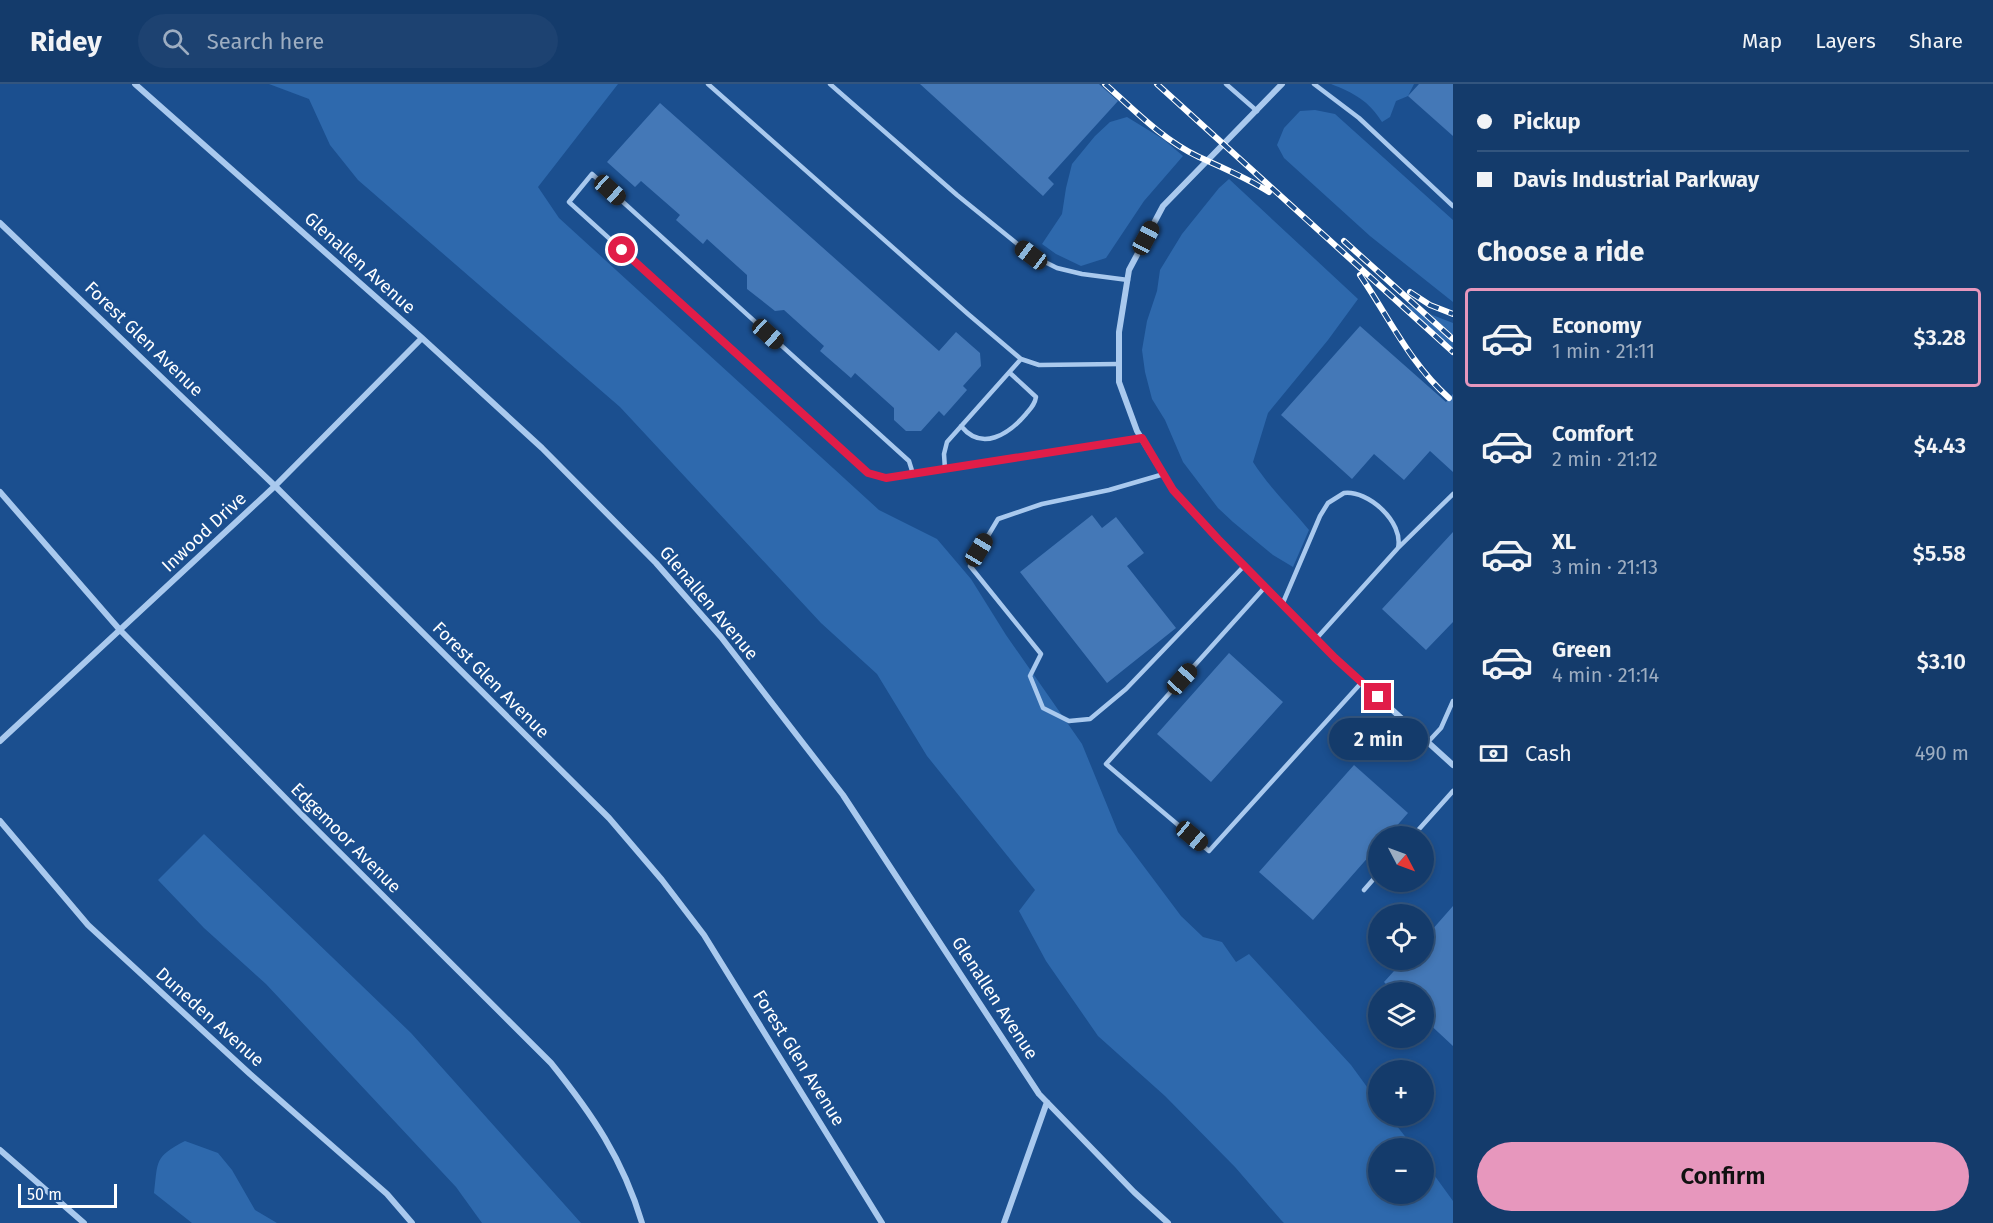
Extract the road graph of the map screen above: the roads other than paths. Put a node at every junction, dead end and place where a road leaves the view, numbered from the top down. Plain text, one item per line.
1 (135, 84) edge
2 (708, 84) edge
3 (830, 84) edge
4 (1226, 84) edge
5 (1282, 84) edge
6 (1314, 84) edge
7 (1257, 111) junction
8 (1453, 206) edge
9 (0, 223) edge
10 (1128, 280) junction
11 (422, 338) junction
12 (1022, 359) junction
13 (1119, 364) junction
14 (1010, 373) junction
15 (961, 426) junction
16 (1142, 438) junction
17 (945, 469) junction
18 (913, 474) junction
19 (1164, 474) junction
20 (275, 486) junction
21 (0, 492) edge
22 (1453, 494) edge
23 (1398, 548) junction
24 (1244, 566) junction
25 (1264, 587) junction
26 (1282, 605) junction
27 (120, 630) junction
28 (1316, 639) junction
29 (1362, 682) junction
30 (1453, 701) edge
31 (0, 741) edge
32 (1428, 742) junction
33 (1453, 765) edge
34 (1453, 791) edge
35 (0, 821) edge
36 (1422, 826) edge
37 (1368, 885) edge
38 (1364, 890) dead end
39 (1047, 1102) junction
40 (0, 1150) edge
41 (84, 1223) edge
42 (412, 1223) edge
43 (642, 1223) edge
44 (882, 1223) edge
45 (1004, 1223) edge
46 (1168, 1223) edge

1 - 11 street, Glenallen Avenue
2 - 12 lane
3 - 10 lane
4 - 7 lane
5 - 7 street
6 - 8 lane
7 - 10 street
9 - 20 street, Forest Glen Avenue
10 - 13 street
11 - 20 street, Inwood Drive
11 - 39 street, Glenallen Avenue
12 - 13 lane
12 - 14 lane
13 - 16 street
14 - 15 lane
14 - 15 lane
15 - 17 lane
16 - 17 lane
16 - 19 street
17 - 18 lane
18 - 18 lane
19 - 24 street
19 - 24 lane
20 - 27 street, Inwood Drive
20 - 44 street, Forest Glen Avenue
21 - 27 street, Edgemoor Avenue
22 - 23 lane
23 - 26 lane
23 - 28 lane
24 - 25 street
25 - 26 street
25 - 29 lane
26 - 28 street
27 - 31 street, Inwood Drive
27 - 43 street, Edgemoor Avenue
28 - 29 street
29 - 32 street
30 - 32 lane
32 - 33 street
34 - 36 lane
35 - 42 street, Duneden Avenue
37 - 38 lane
39 - 45 street
39 - 46 street, Glenallen Avenue
40 - 41 street

